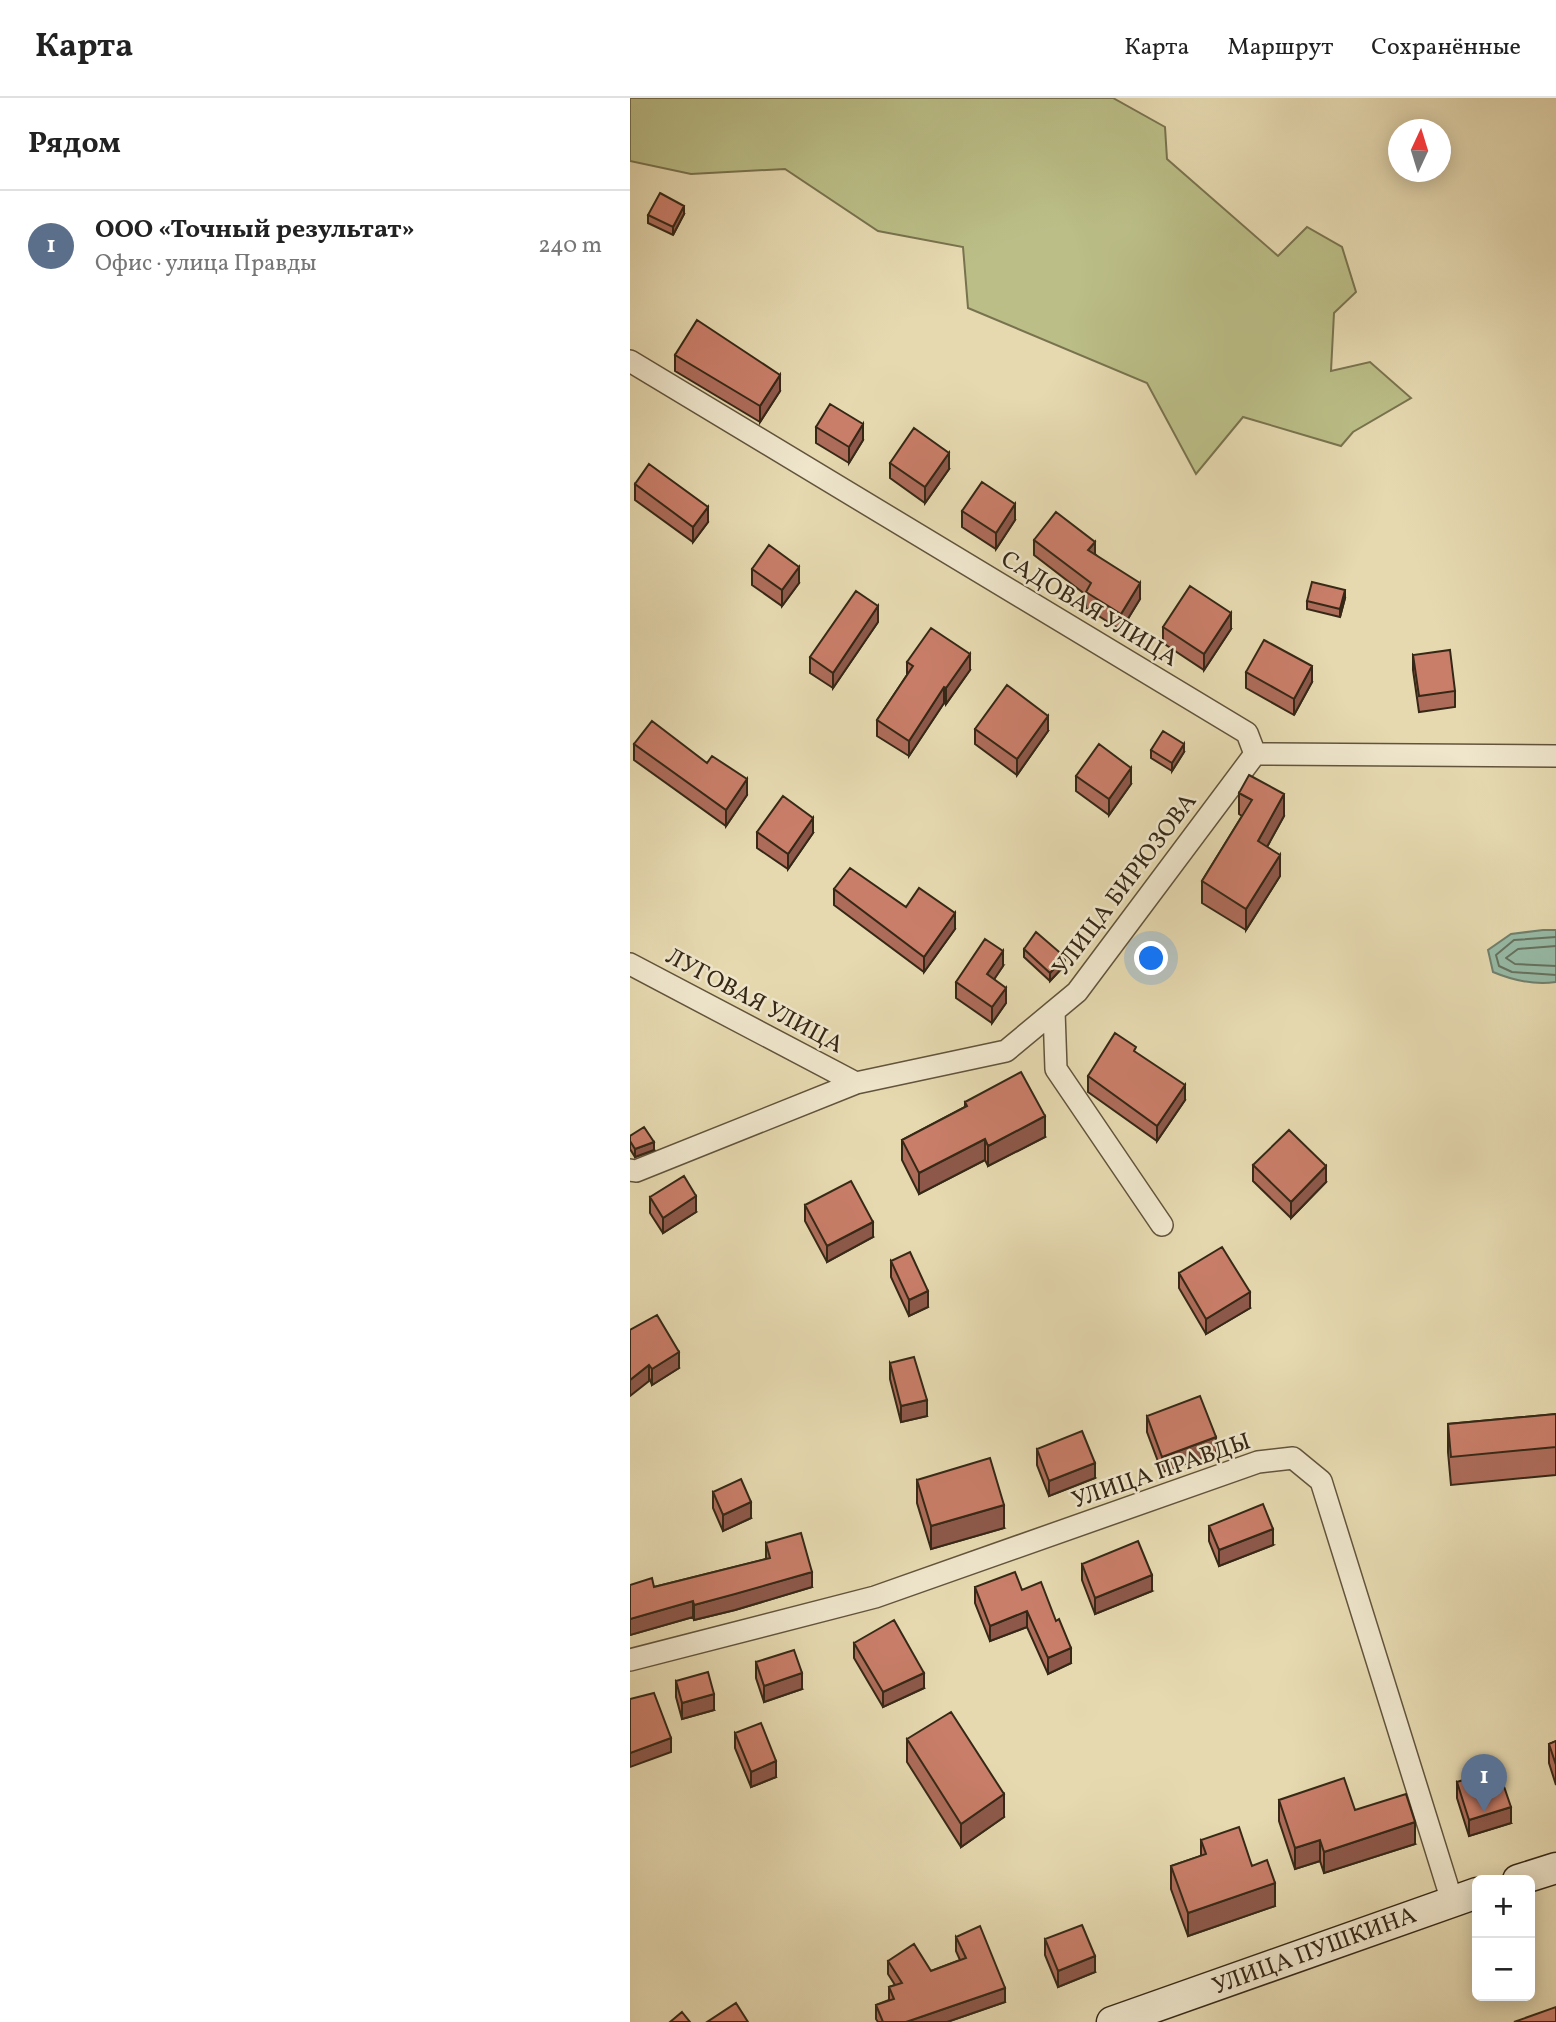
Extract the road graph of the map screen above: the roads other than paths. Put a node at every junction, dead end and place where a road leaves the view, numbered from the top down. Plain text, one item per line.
1 (630, 361) edge
2 (1255, 754) junction
3 (1556, 756) edge
4 (630, 964) edge
5 (1054, 1012) junction
6 (856, 1083) junction
7 (630, 1170) edge
8 (1162, 1224) dead end
9 (630, 1660) edge
10 (1556, 1868) edge
11 (1534, 1875) edge
12 (1464, 1897) edge
13 (1112, 2022) edge

1 - 2 street, САДОВАЯ УЛИЦА
2 - 3 street
2 - 5 street, УЛИЦА БИРЮЗОВА
4 - 6 street, ЛУГОВАЯ УЛИЦА
5 - 6 street, УЛИЦА БИРЮЗОВА
5 - 8 street
6 - 7 street, УЛИЦА БИРЮЗОВА
9 - 12 street, УЛИЦА ПРАВДЫ
10 - 11 main road
12 - 13 main road, УЛИЦА ПУШКИНА

